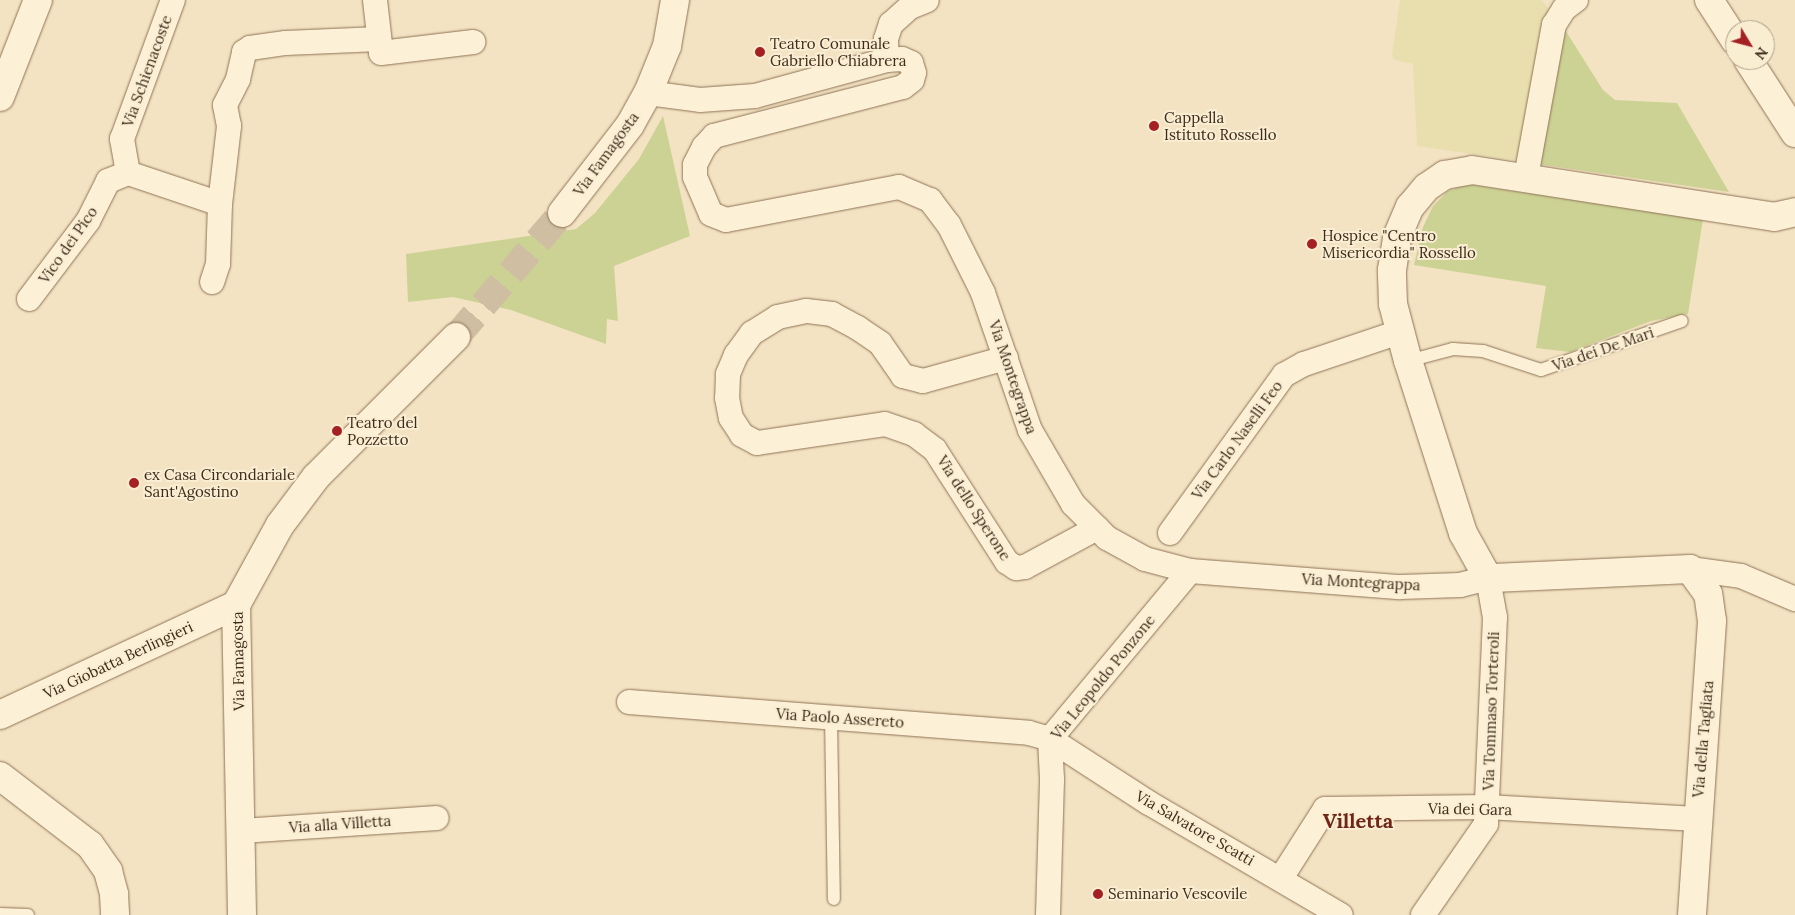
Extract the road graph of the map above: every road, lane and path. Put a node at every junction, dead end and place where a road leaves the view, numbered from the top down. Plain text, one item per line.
1 (38, 0) edge
2 (174, 0) edge
3 (375, 0) edge
4 (675, 0) edge
5 (927, 0) edge
6 (1576, 0) edge
7 (1709, 0) edge
8 (1725, 25) edge
9 (473, 42) dead end
10 (380, 46) junction
11 (887, 60) junction
12 (1754, 70) edge
13 (648, 93) junction
14 (0, 97) edge
15 (1795, 133) edge
16 (128, 172) junction
17 (1526, 177) junction
18 (220, 204) junction
19 (1795, 212) edge
20 (562, 213) tunnel mouth
21 (212, 282) dead end
22 (29, 299) dead end
23 (1682, 321) dead end
24 (1399, 332) junction
25 (456, 338) tunnel mouth
26 (1006, 358) junction
27 (1408, 361) junction
28 (1097, 528) junction
29 (1170, 533) dead end
30 (1690, 569) junction
31 (1190, 571) junction
32 (1488, 578) junction
33 (1795, 599) edge
34 (236, 606) junction
35 (628, 702) dead end
36 (1, 715) edge
37 (831, 717) junction
38 (1050, 739) junction
39 (0, 776) edge
40 (1487, 807) junction
41 (437, 818) dead end
42 (1697, 819) junction
43 (242, 831) junction
44 (1281, 878) junction
45 (834, 900) dead end
46 (0, 914) edge
47 (28, 915) edge
48 (115, 915) edge
49 (242, 915) edge
50 (1048, 915) edge
51 (1342, 915) edge
52 (1423, 915) edge
53 (1692, 915) edge

1 - 14 street
2 - 16 street, Via Schienacoste
3 - 10 street
4 - 13 street, Via Famagosta
5 - 11 street
6 - 17 street
7 - 8 street
9 - 10 street
10 - 18 street
11 - 13 street
11 - 26 street, Via Montegrappa
12 - 15 street
13 - 20 street, Via Famagosta
16 - 18 street
16 - 22 street, Vico dei Pico
17 - 19 street
17 - 24 street
18 - 21 street
23 - 27 lane, Via dei De Mari
24 - 27 street
24 - 29 street, Via Carlo Naselli Feo
25 - 34 street, Via Famagosta
26 - 28 street, Via Montegrappa
26 - 28 street, Via dello Sperone
27 - 32 street
28 - 31 street, Via Montegrappa
30 - 32 street, Via Montegrappa
30 - 33 street
30 - 42 street, Via della Tagliata
31 - 32 street, Via Montegrappa
31 - 38 street, Via Leopoldo Ponzone
32 - 40 street, Via Tommaso Torteroli
34 - 36 street, Via Giobatta Berlingieri
34 - 43 street, Via Famagosta
35 - 37 street, Via Paolo Assereto
37 - 38 street, Via Paolo Assereto
37 - 45 lane
38 - 44 street, Via Salvatore Scatti
38 - 50 street, Via Leopoldo Ponzone
39 - 48 street
40 - 42 street, Via dei Gara
40 - 44 street, Via dei Gara
40 - 52 street, Via Tommaso Torteroli
41 - 43 street, Via alla Villetta
42 - 53 street, Via della Tagliata
43 - 49 street, Via Famagosta
44 - 51 street, Via Salvatore Scatti
46 - 47 lane

